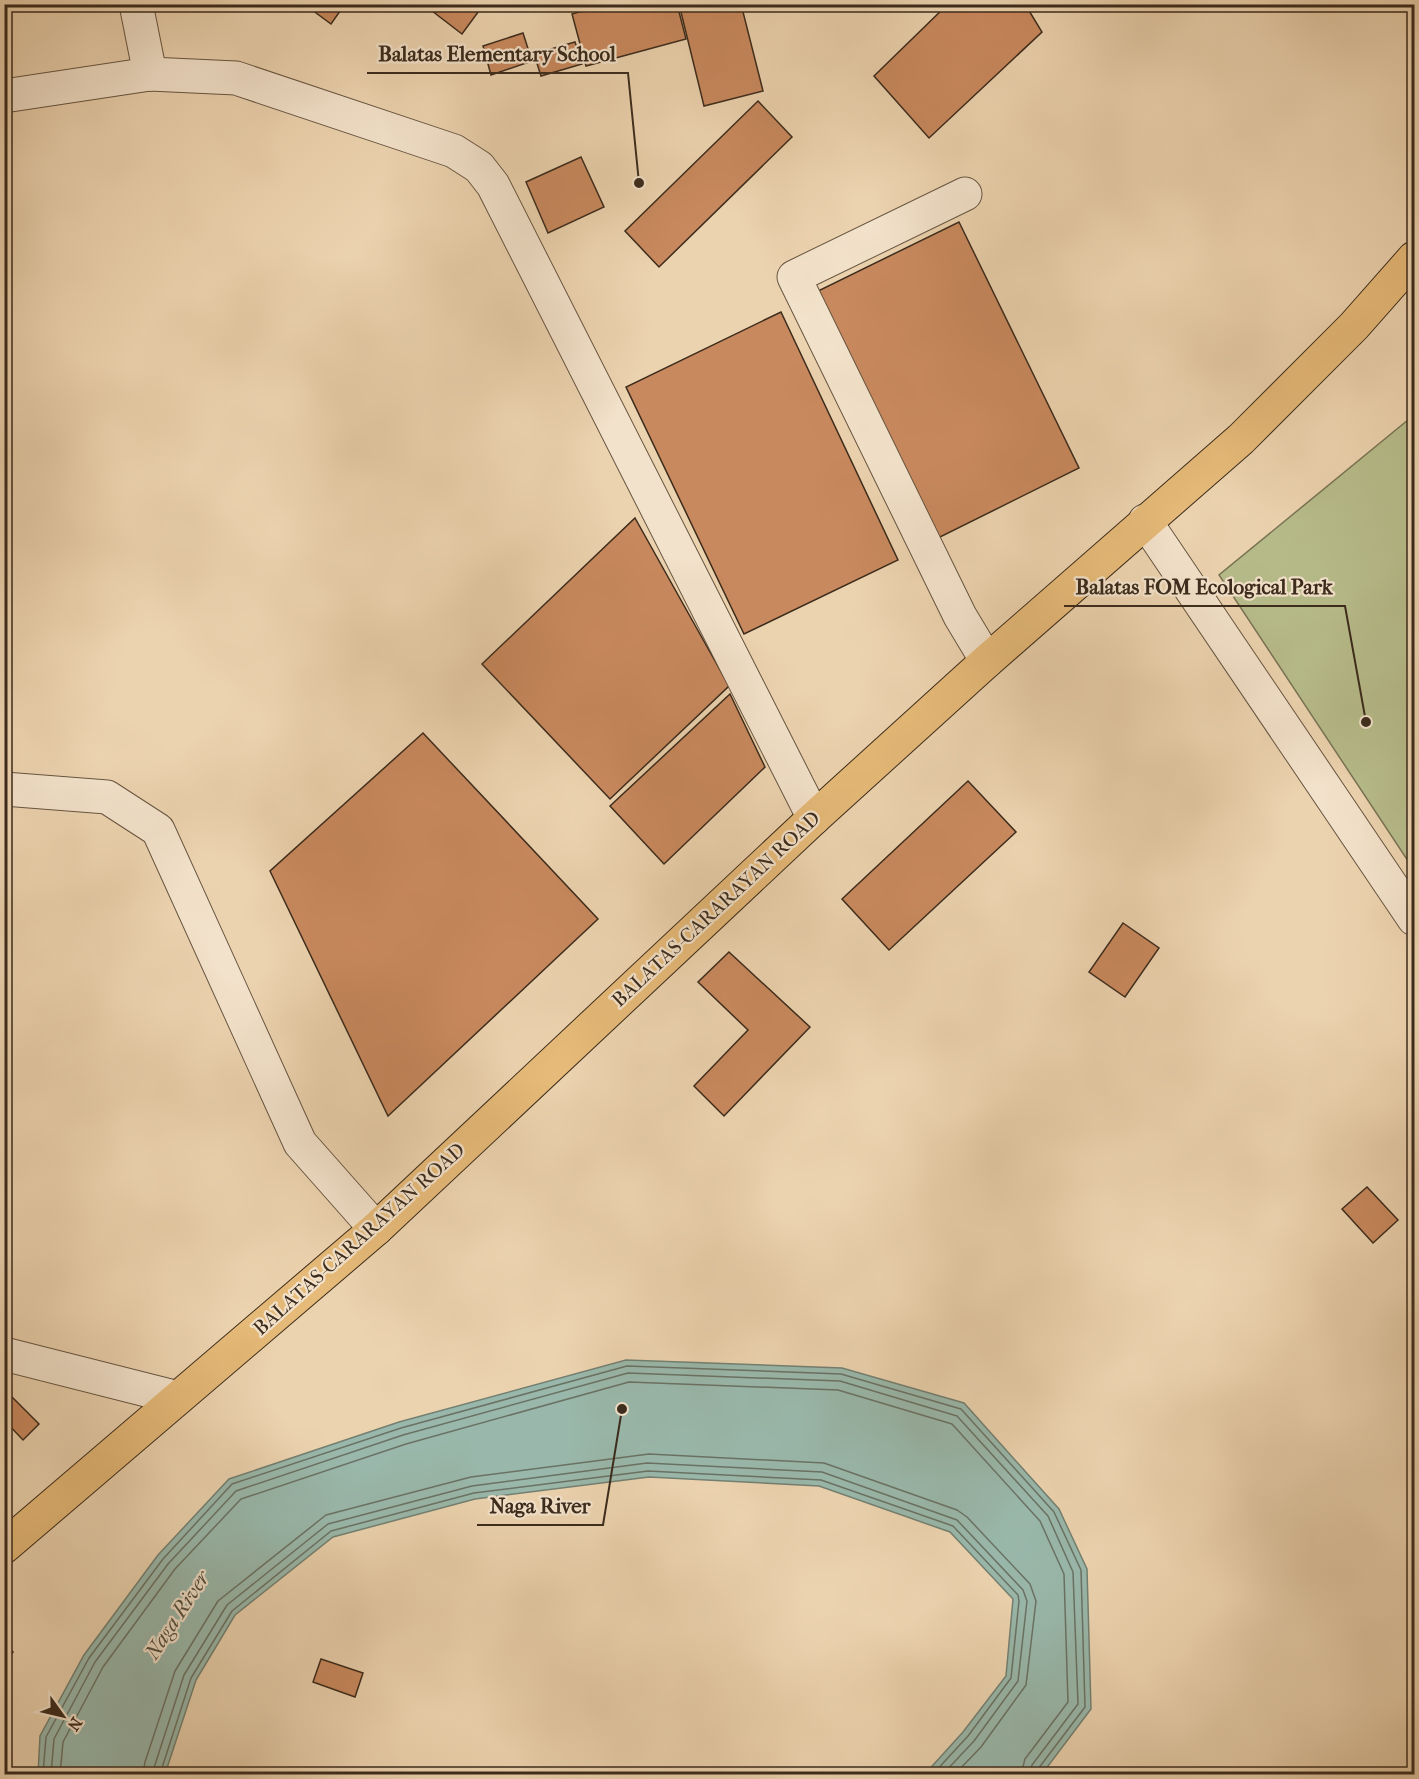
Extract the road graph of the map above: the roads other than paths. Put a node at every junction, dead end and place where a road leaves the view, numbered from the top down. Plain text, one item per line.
1 (136, 4) edge
2 (150, 74) junction
3 (4, 96) edge
4 (965, 194) dead end
5 (1414, 258) edge
6 (1145, 521) junction
7 (987, 661) junction
8 (4, 789) edge
9 (814, 818) junction
10 (1414, 919) edge
11 (376, 1229) junction
12 (4, 1354) edge
13 (178, 1398) junction
14 (4, 1546) edge

1 - 2 street
2 - 3 street
2 - 9 street
4 - 7 street
5 - 6 main road, BALATAS-CARARAYAN ROAD
6 - 7 main road, BALATAS-CARARAYAN ROAD
6 - 10 street
7 - 9 main road, BALATAS-CARARAYAN ROAD
8 - 11 street
9 - 11 main road, BALATAS-CARARAYAN ROAD
11 - 13 main road, BALATAS-CARARAYAN ROAD
12 - 13 street
13 - 14 main road, BALATAS-CARARAYAN ROAD

